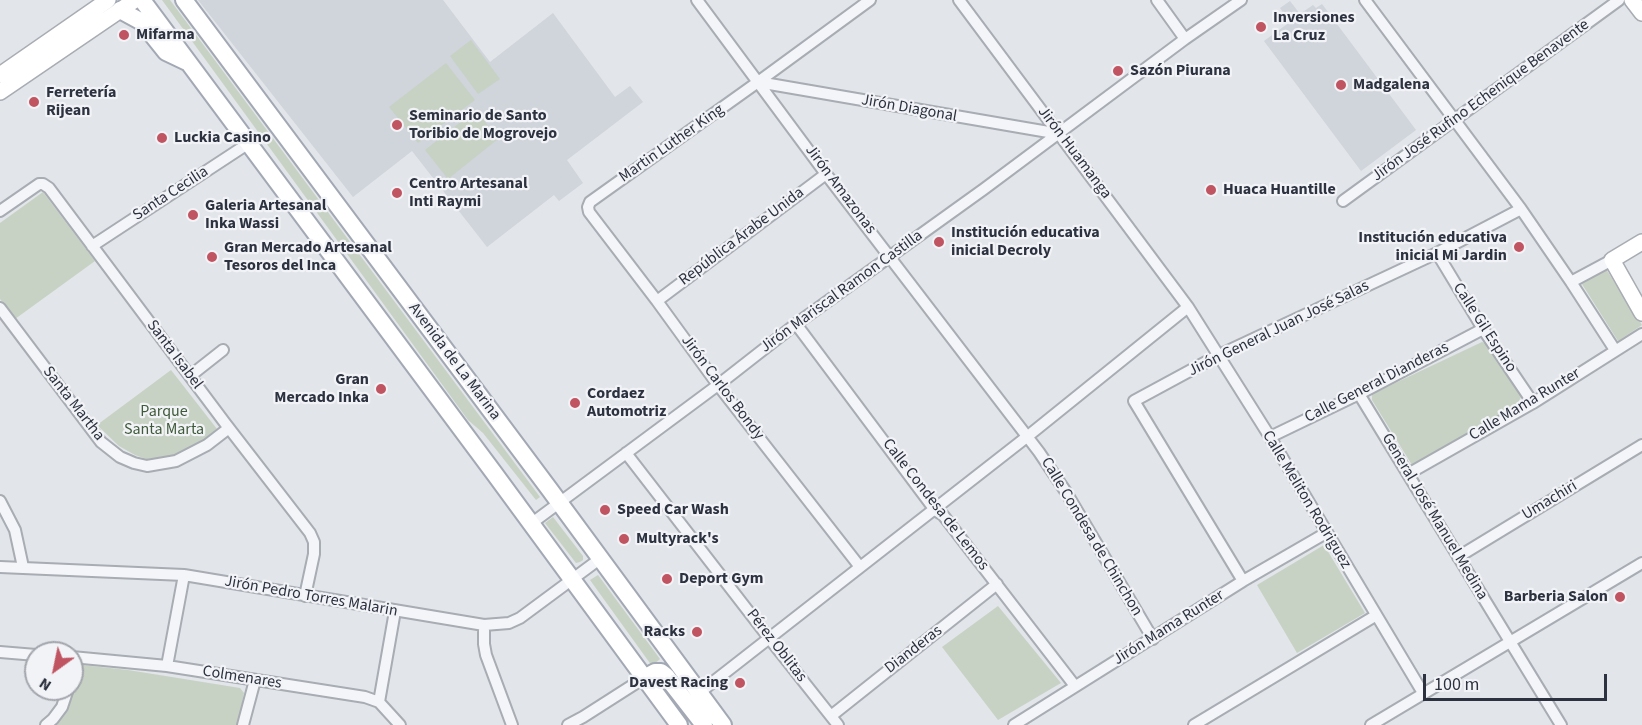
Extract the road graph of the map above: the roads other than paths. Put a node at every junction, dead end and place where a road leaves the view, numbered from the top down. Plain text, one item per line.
1 (135, 0) edge
2 (142, 0) edge
3 (184, 0) edge
4 (192, 0) edge
5 (697, 0) edge
6 (870, 0) edge
7 (959, 0) edge
8 (1157, 0) edge
9 (1241, 0) edge
10 (1365, 0) edge
11 (1619, 0) edge
12 (1632, 0) edge
13 (114, 5) edge
14 (1642, 13) edge
15 (1185, 39) junction
16 (214, 41) junction
17 (191, 64) junction
18 (0, 75) edge
19 (758, 82) junction
20 (0, 92) edge
21 (1454, 120) junction
22 (1059, 134) junction
23 (249, 143) junction
24 (826, 174) junction
25 (1343, 201) dead end
26 (588, 207) joint
27 (1521, 209) junction
28 (0, 211) edge
29 (1642, 242) edge
30 (92, 246) junction
31 (1437, 254) junction
32 (890, 256) junction
33 (1612, 260) junction
34 (1571, 282) junction
35 (657, 301) junction
36 (1188, 307) junction
37 (0, 308) edge
38 (1642, 313) edge
39 (796, 324) junction
40 (1484, 329) junction
41 (1642, 334) edge
42 (223, 350) dead end
43 (1615, 350) junction
44 (1219, 356) junction
45 (190, 376) junction
46 (718, 385) junction
47 (1359, 394) junction
48 (1533, 402) junction
49 (229, 428) junction
50 (1028, 436) junction
51 (1269, 437) junction
52 (1642, 445) edge
53 (626, 453) junction
54 (1408, 474) junction
55 (0, 501) edge
56 (560, 503) junction
57 (935, 510) junction
58 (531, 523) junction
59 (1326, 533) junction
60 (1458, 556) junction
61 (601, 558) junction
62 (1642, 563) edge
63 (0, 567) edge
64 (23, 567) junction
65 (860, 567) junction
66 (184, 575) junction
67 (572, 579) junction
68 (1243, 581) junction
69 (997, 584) junction
70 (305, 596) junction
71 (395, 611) junction
72 (1376, 616) junction
73 (484, 626) junction
74 (769, 638) junction
75 (1153, 639) junction
76 (1510, 641) junction
77 (0, 652) edge
78 (24, 654) edge
79 (84, 660) edge
80 (167, 666) junction
81 (644, 678) junction
82 (255, 680) junction
83 (1075, 686) junction
84 (699, 693) junction
85 (1423, 693) junction
86 (64, 701) edge
87 (379, 702) junction
88 (835, 720) edge
89 (46, 725) edge
90 (243, 725) edge
91 (400, 725) edge
92 (512, 725) edge
93 (568, 725) edge
94 (679, 725) edge
95 (704, 725) edge
96 (723, 725) edge
97 (1014, 725) edge
98 (1194, 725) edge
99 (1371, 725) edge
100 (1561, 725) edge

1 - 13 main road
2 - 17 main road, Avenida de La Marina
3 - 16 main road, Avenida de La Marina
4 - 16 main road
5 - 19 street, Jirón Amazonas
6 - 19 street, Martin Luther King
7 - 22 street, Jirón Huamanga
8 - 15 street
9 - 15 street, Jirón Mariscal Ramon Castilla
10 - 21 street
11 - 21 street, Jirón José Rufino Echenique Benavente
12 - 14 main road
13 - 17 main road
13 - 18 main road
13 - 20 main road
15 - 22 street, Jirón Mariscal Ramon Castilla
16 - 56 main road, Avenida de La Marina
17 - 23 main road, Avenida de La Marina
19 - 22 street, Jirón Diagonal
19 - 24 street, Jirón Amazonas
19 - 26 street, Martin Luther King
21 - 25 street, Jirón José Rufino Echenique Benavente
21 - 27 street
22 - 32 street, Jirón Mariscal Ramon Castilla
22 - 36 street, Jirón Huamanga
23 - 30 street, Santa Cecilia
23 - 58 main road, Avenida de La Marina
24 - 32 street, Jirón Amazonas
24 - 35 street, República Árabe Unida
26 - 35 street, Jirón Carlos Bondy
27 - 31 street, Jirón General Juan José Salas
27 - 34 street
28 - 30 street, Santa Isabel
29 - 33 main road
30 - 45 street, Santa Isabel
31 - 40 street, Calle Gil Espino
31 - 44 street, Jirón General Juan José Salas
32 - 39 street, Jirón Mariscal Ramon Castilla
32 - 50 street, Jirón Amazonas
33 - 34 street
33 - 38 main road
34 - 43 street
35 - 46 street, Jirón Carlos Bondy
36 - 44 street, Calle Meliton Rodriguez
36 - 50 street
37 - 49 street, Santa Martha
39 - 46 street, Jirón Mariscal Ramon Castilla
39 - 57 street, Calle Condesa de Lemos
40 - 47 street, Calle General Dianderas
40 - 48 street, Calle Gil Espino
41 - 43 street, Calle Mama Runter
42 - 45 street
43 - 48 street, Calle Mama Runter
44 - 51 street, Calle Meliton Rodriguez
44 - 68 street, Jirón General Juan José Salas
45 - 49 street, Santa Isabel
46 - 53 street, Jirón Mariscal Ramon Castilla
46 - 65 street, Jirón Carlos Bondy
47 - 51 street, Calle General Dianderas
47 - 54 street, General José Manuel Medina
48 - 54 street, Calle Mama Runter
49 - 70 street, Santa Isabel
50 - 57 street
50 - 75 street, Calle Condesa de Chinchon
51 - 59 street, Calle Meliton Rodriguez
52 - 60 street, Umachiri
53 - 56 street, Jirón Mariscal Ramon Castilla
53 - 74 street, Pérez Oblitas
54 - 60 street, General José Manuel Medina
55 - 64 street
56 - 58 street, Jirón Mariscal Ramon Castilla
56 - 61 main road, Avenida de La Marina
57 - 65 street
57 - 69 street, Calle Condesa de Lemos
58 - 67 main road, Avenida de La Marina
59 - 68 street, Jirón Mama Runter
59 - 72 street, Calle Meliton Rodriguez
60 - 76 street, General José Manuel Medina
61 - 67 street, Jirón Pedro Torres Malarin
61 - 84 main road, Avenida de La Marina
62 - 76 street
63 - 64 street, Jirón Pedro Torres Malarin
64 - 66 street, Jirón Pedro Torres Malarin
65 - 74 street
66 - 70 street, Jirón Pedro Torres Malarin
66 - 80 street
67 - 73 street, Jirón Pedro Torres Malarin
67 - 81 main road, Avenida de La Marina
68 - 75 street, Jirón Mama Runter
69 - 83 street, Calle Condesa de Lemos
69 - 88 street, Dianderas
70 - 71 street, Jirón Pedro Torres Malarin
71 - 73 street, Jirón Pedro Torres Malarin
71 - 87 street
72 - 85 street, Calle Meliton Rodriguez
72 - 98 street
73 - 92 street
74 - 84 street
74 - 88 street, Pérez Oblitas
75 - 83 street, Jirón Mama Runter
76 - 85 street
76 - 100 street, General José Manuel Medina
77 - 78 street
79 - 80 street, Colmenares
80 - 82 street, Colmenares
81 - 93 street
81 - 94 main road, Avenida de La Marina
81 - 95 main road
82 - 87 street, Colmenares
82 - 90 street
83 - 97 street, Jirón Mama Runter
84 - 96 main road, Avenida de La Marina
85 - 99 street
86 - 89 street
87 - 91 street

